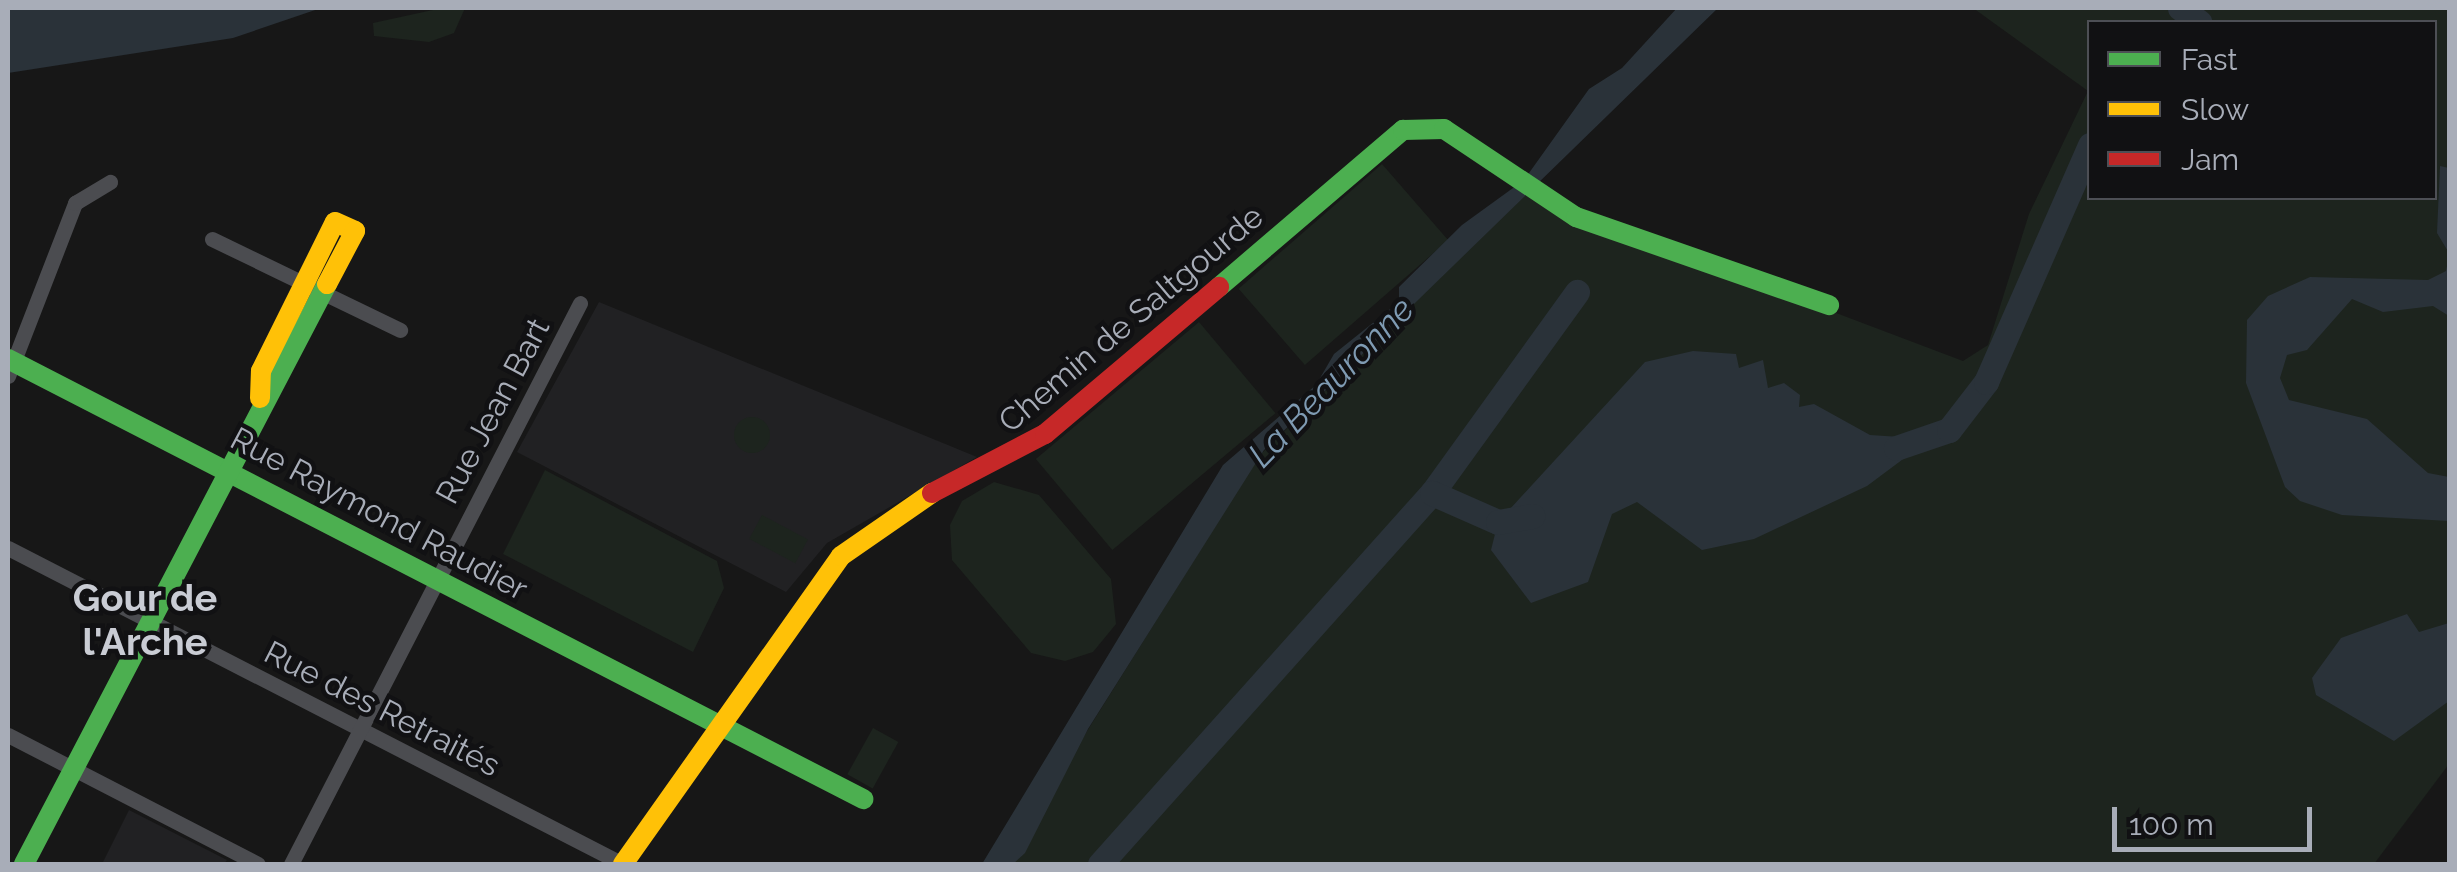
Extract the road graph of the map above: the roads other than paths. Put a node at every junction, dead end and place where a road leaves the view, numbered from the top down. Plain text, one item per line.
1 (110, 182) dead end
2 (212, 240) dead end
3 (304, 284) junction
4 (324, 294) junction
5 (580, 303) dead end
6 (1829, 305) dead end
7 (400, 330) dead end
8 (10, 366) edge
9 (260, 371) junction
10 (281, 381) junction
11 (260, 398) junction
12 (227, 467) junction
13 (8, 548) edge
14 (440, 573) junction
15 (148, 621) junction
16 (722, 722) junction
17 (361, 728) junction
18 (8, 736) edge
19 (74, 770) junction
20 (863, 799) dead end
21 (24, 864) edge
22 (258, 864) edge
23 (291, 864) edge
24 (623, 864) edge

1 - 8 street
2 - 3 street
3 - 4 street
3 - 4 street
3 - 9 street
4 - 7 street
4 - 10 street
5 - 14 street, Rue Jean Bart
6 - 16 street, Chemin de Saltgourde
8 - 12 street, Rue Raymond Raudier
9 - 10 street
9 - 11 street
10 - 11 street
11 - 12 street
12 - 14 street, Rue Raymond Raudier
12 - 15 street
13 - 15 street, Rue des Retraités
14 - 16 street, Rue Raymond Raudier
14 - 17 street, Rue Jean Bart
15 - 17 street, Rue des Retraités
15 - 19 street
16 - 20 street, Rue Raymond Raudier
16 - 24 street, Chemin de Saltgourde
17 - 23 street, Rue Jean Bart
17 - 24 street, Rue des Retraités
18 - 19 street
19 - 21 street
19 - 22 street

